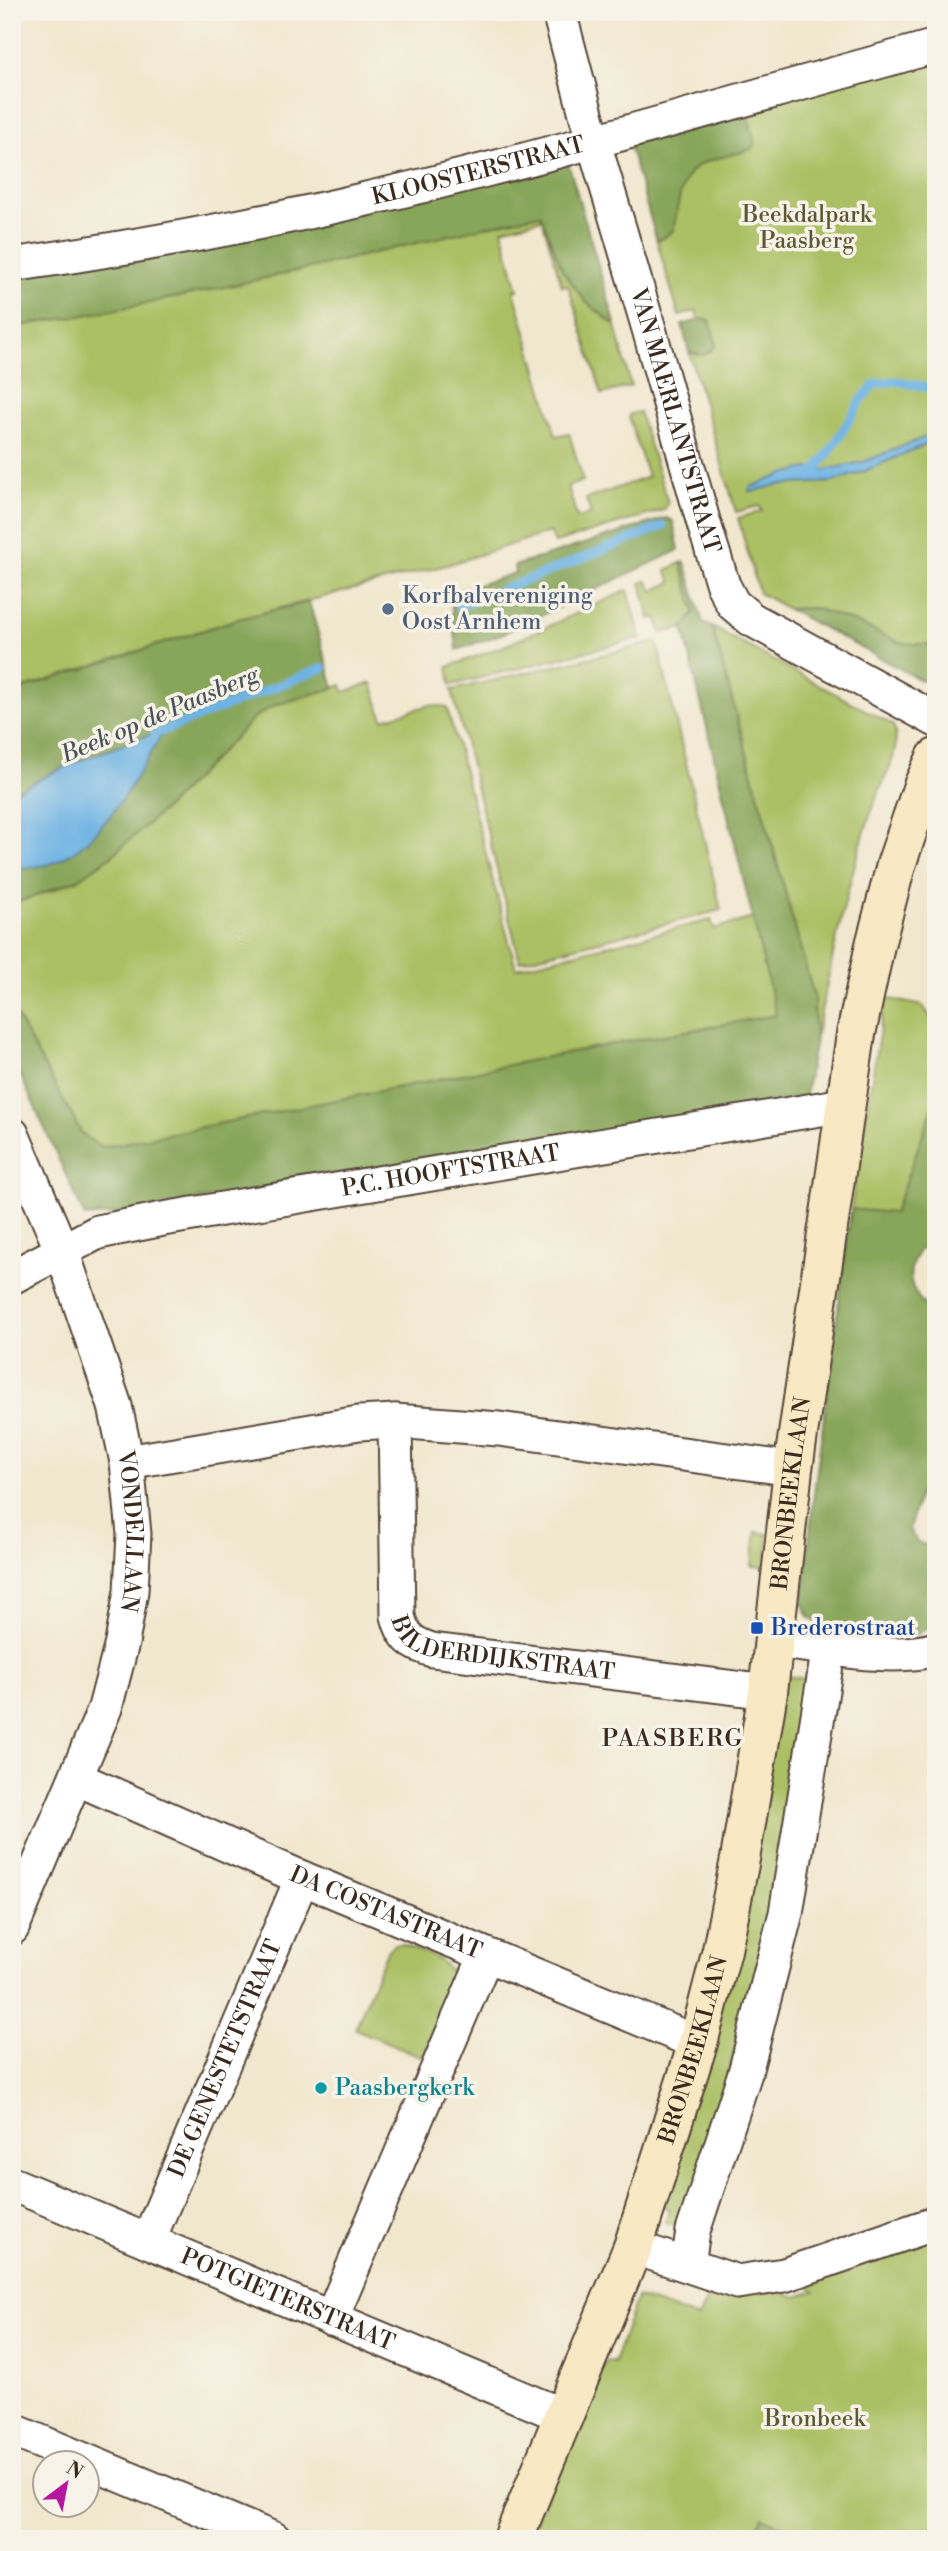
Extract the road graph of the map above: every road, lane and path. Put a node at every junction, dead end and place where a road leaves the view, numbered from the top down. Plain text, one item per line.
1 (559, 12) edge
2 (936, 46) edge
3 (593, 140) junction
4 (12, 265) edge
5 (936, 720) edge
6 (936, 758) edge
7 (845, 1105) junction
8 (12, 1134) edge
9 (62, 1251) junction
10 (12, 1277) edge
11 (396, 1420) junction
12 (127, 1462) junction
13 (793, 1469) junction
14 (774, 1641) junction
15 (829, 1647) junction
16 (936, 1649) edge
17 (768, 1692) junction
18 (76, 1778) junction
19 (302, 1878) junction
20 (12, 1928) edge
21 (486, 1955) junction
22 (698, 2043) junction
23 (12, 2184) edge
24 (936, 2223) edge
25 (148, 2241) junction
26 (633, 2247) junction
27 (688, 2264) junction
28 (331, 2319) junction
29 (564, 2416) junction
30 (12, 2430) edge
31 (274, 2539) edge
32 (513, 2539) edge

1 - 3 street, VAN MAERLANTSTRAAT
2 - 3 street, KLOOSTERSTRAAT
3 - 4 street, KLOOSTERSTRAAT
3 - 5 street, VAN MAERLANTSTRAAT
6 - 7 street, BRONBEEKLAAN
7 - 9 street, P.C. HOOFTSTRAAT
7 - 13 street, BRONBEEKLAAN
8 - 9 street, VONDELLAAN
9 - 10 street, P.C. HOOFTSTRAAT
9 - 12 street, VONDELLAAN
11 - 12 street
11 - 13 street
11 - 17 street, BILDERDIJKSTRAAT
12 - 18 street, VONDELLAAN
13 - 14 street, BRONBEEKLAAN
14 - 15 street
14 - 17 street, BRONBEEKLAAN
15 - 16 street
15 - 27 street
17 - 22 street, BRONBEEKLAAN
18 - 19 street, DA COSTASTRAAT
18 - 20 street, VONDELLAAN
19 - 21 street, DA COSTASTRAAT
19 - 25 street, DE GENESTETSTRAAT
21 - 22 street, DA COSTASTRAAT
21 - 28 street
22 - 26 street, BRONBEEKLAAN
23 - 25 street, POTGIETERSTRAAT
24 - 27 street
25 - 28 street, POTGIETERSTRAAT
26 - 27 street
26 - 29 street, BRONBEEKLAAN
28 - 29 street, POTGIETERSTRAAT
29 - 32 street, BRONBEEKLAAN
30 - 31 street

